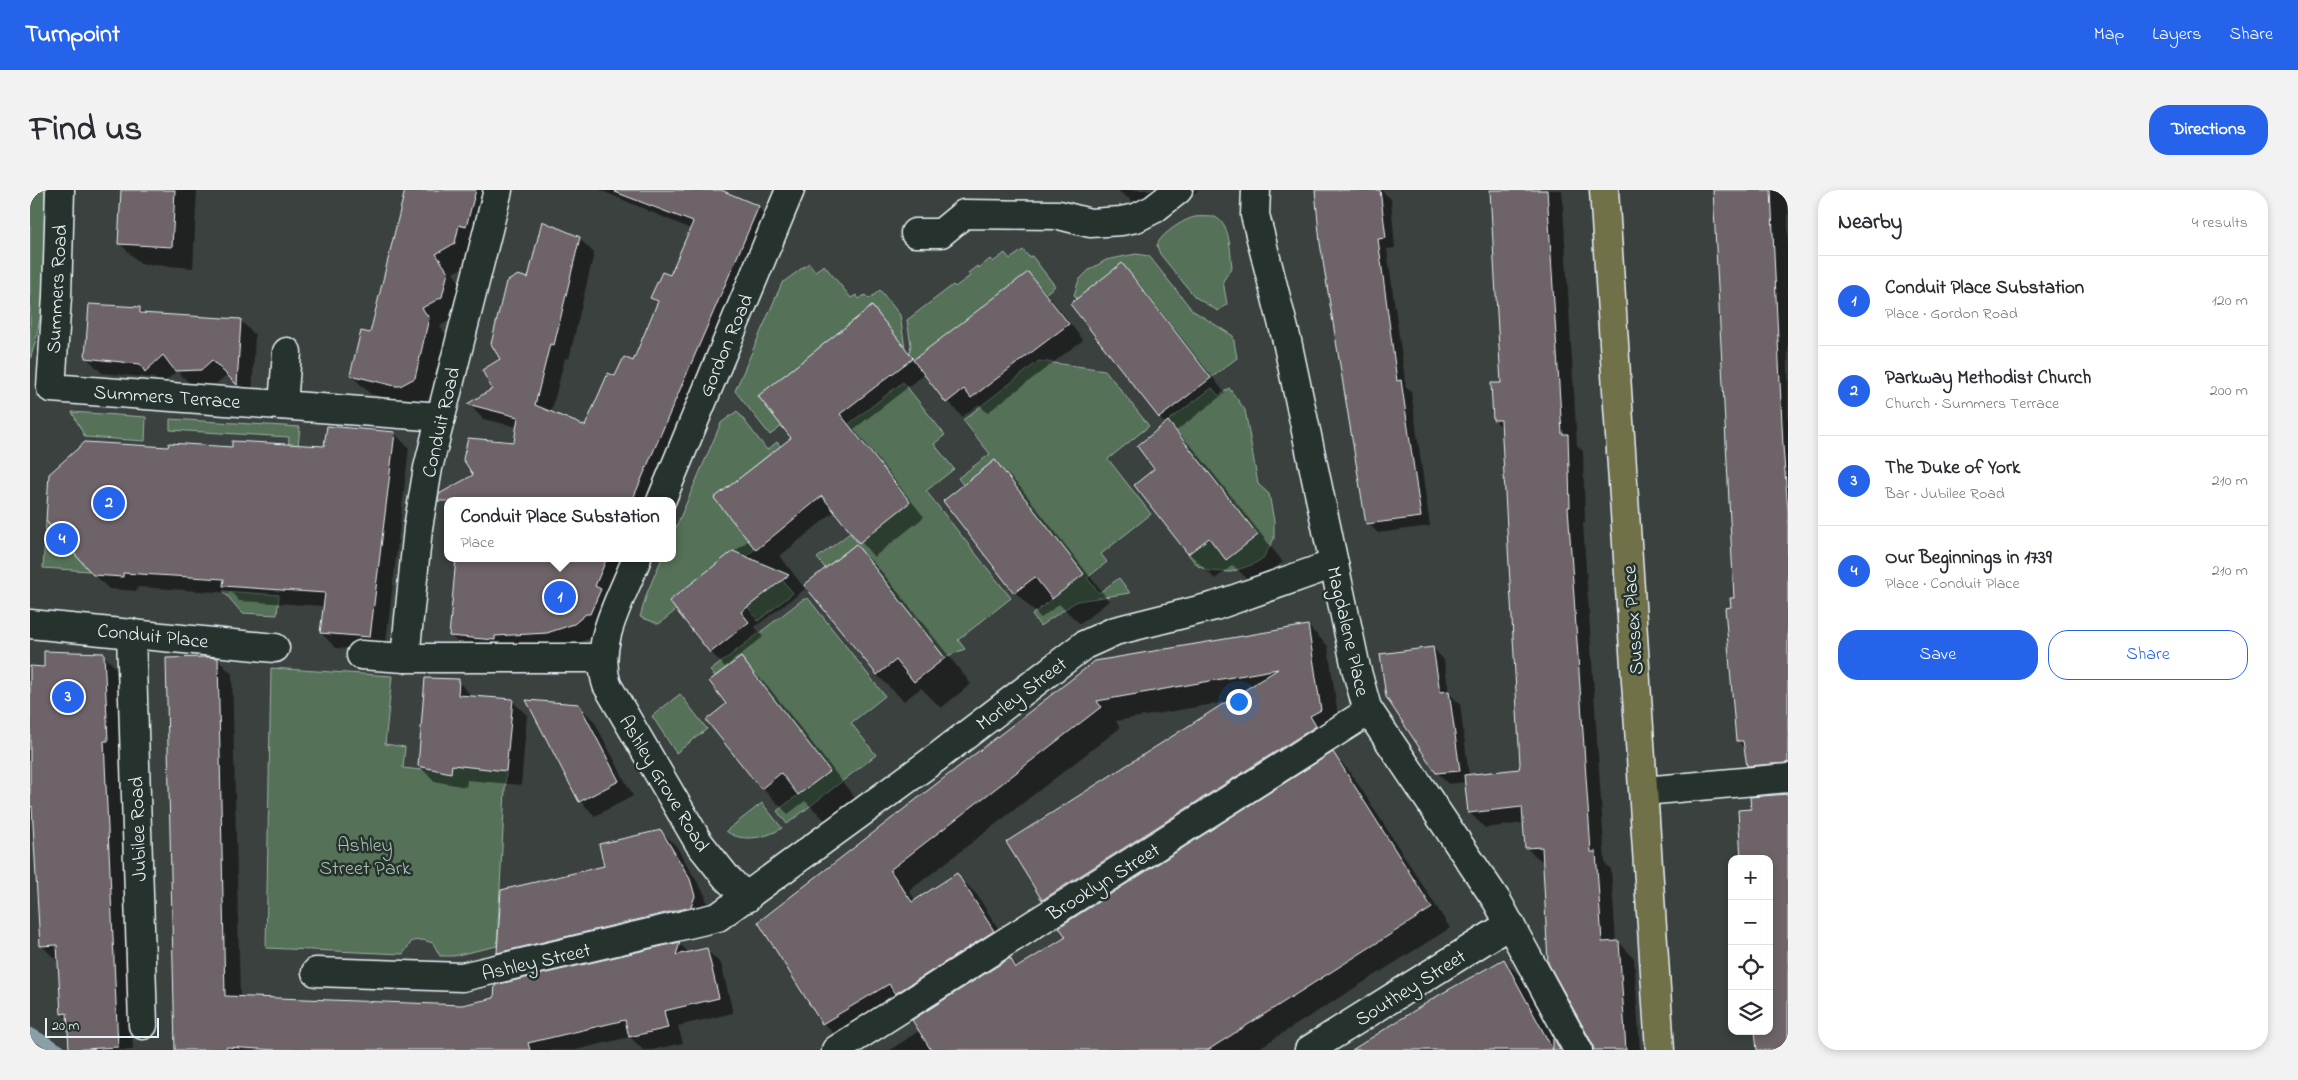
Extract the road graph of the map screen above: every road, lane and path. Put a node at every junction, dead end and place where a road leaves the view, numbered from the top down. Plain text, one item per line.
1 (60, 190) edge
2 (498, 190) edge
3 (790, 190) edge
4 (1178, 190) edge
5 (1256, 190) edge
6 (1604, 190) edge
7 (915, 233) dead end
8 (287, 352) dead end
9 (51, 388) joint
10 (283, 404) junction
11 (441, 416) junction
12 (663, 497) edge
13 (636, 562) edge
14 (1334, 564) junction
15 (30, 624) edge
16 (131, 633) junction
17 (275, 648) dead end
18 (361, 655) dead end
19 (405, 658) junction
20 (602, 658) junction
21 (1369, 712) junction
22 (1788, 778) edge
23 (1644, 791) junction
24 (747, 898) junction
25 (1510, 924) junction
26 (316, 972) dead end
27 (143, 1025) dead end
28 (836, 1050) edge
29 (1309, 1050) edge
30 (1578, 1050) edge
31 (1660, 1050) edge

1 - 9 street, Summers Road
2 - 11 street, Conduit Road
3 - 12 street, Gordon Road
4 - 7 street
5 - 14 street, Magdalene Place
6 - 23 main road, Sussex Place
8 - 10 street
9 - 10 street, Summers Terrace
10 - 11 street, Summers Terrace
11 - 19 street, Conduit Road
13 - 20 street
14 - 21 street, Magdalene Place
14 - 24 street, Morley Street
15 - 16 street, Conduit Place
16 - 17 street, Conduit Place
16 - 27 street, Jubilee Road
18 - 19 street
19 - 20 street
20 - 24 street, Ashley Grove Road
21 - 25 street, Magdalene Place
21 - 28 street, Brooklyn Street
22 - 23 street
23 - 31 main road, Sussex Place
24 - 26 street, Ashley Street
25 - 29 street, Southey Street
25 - 30 street, Magdalene Place

